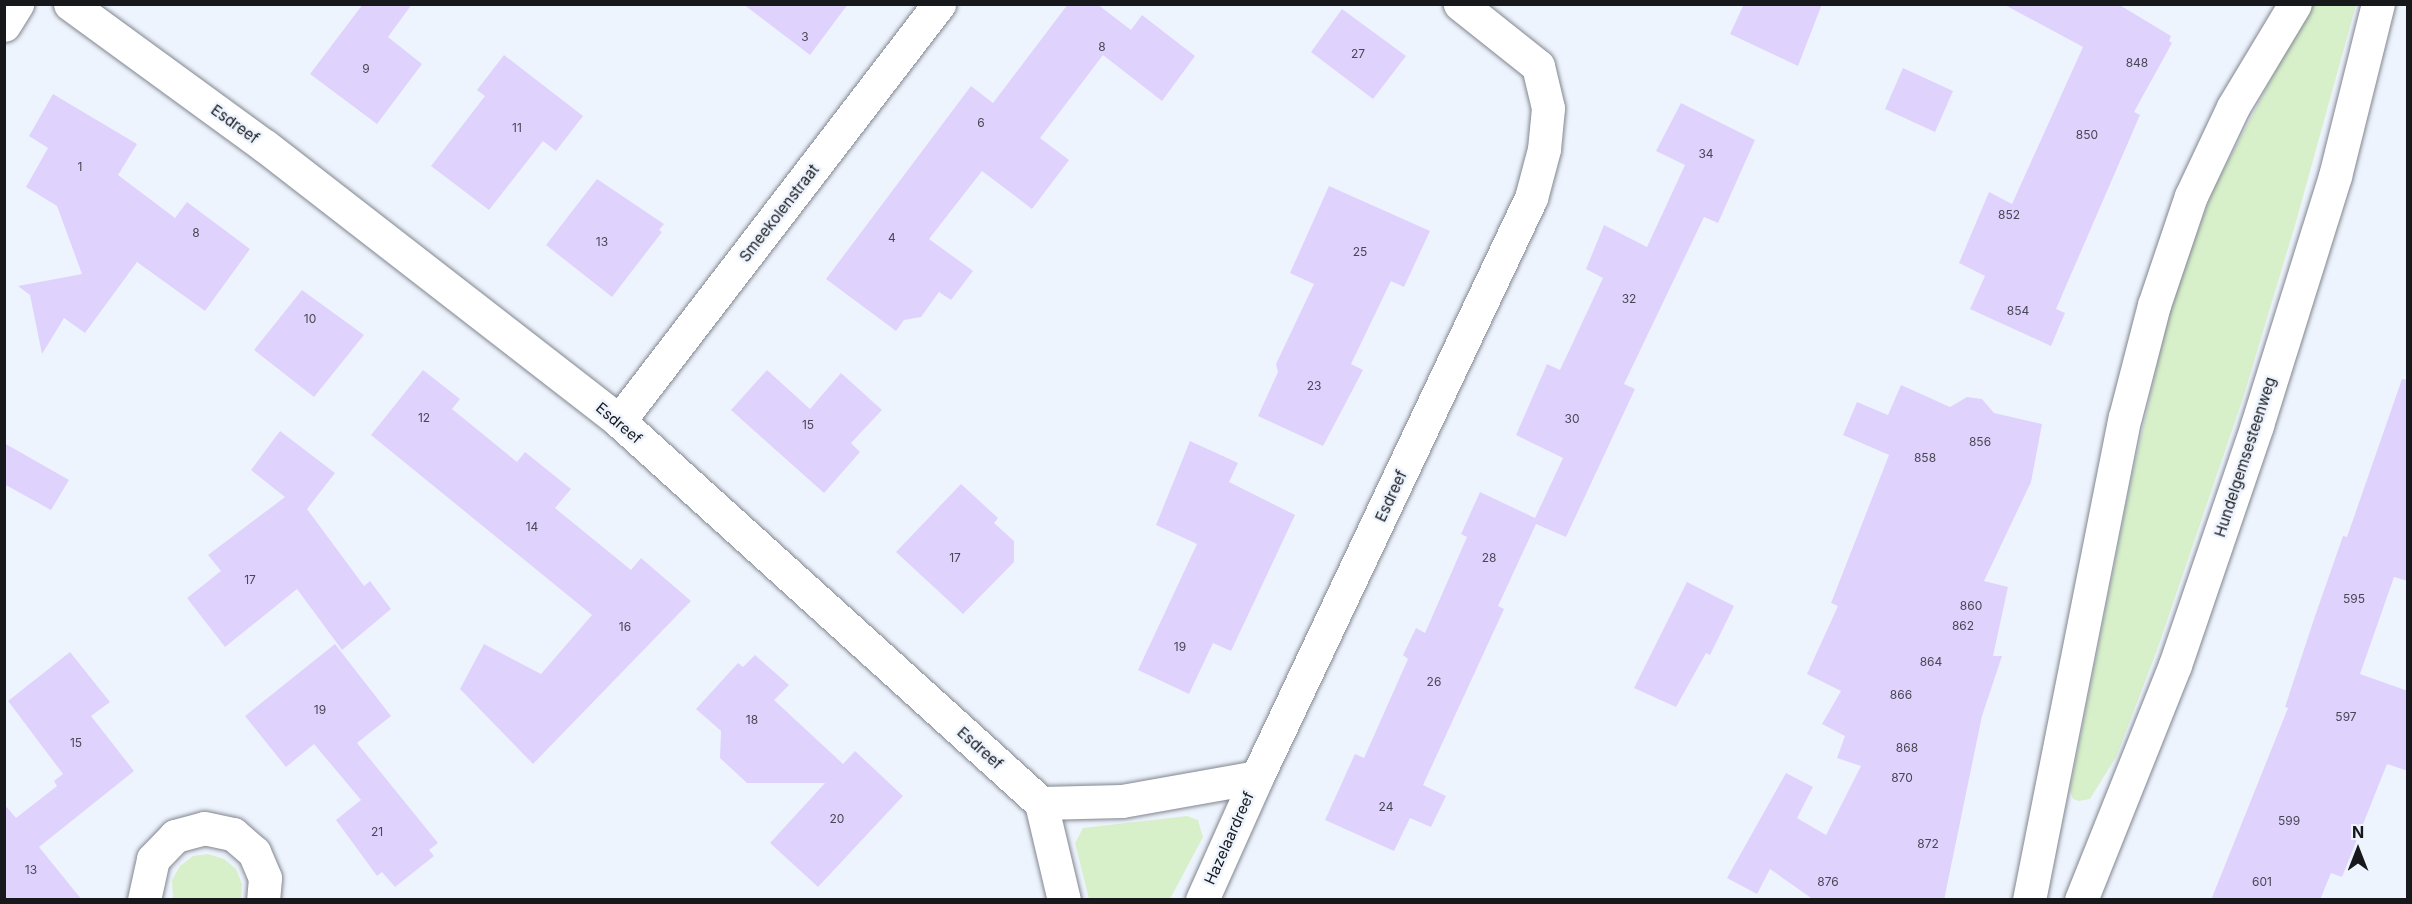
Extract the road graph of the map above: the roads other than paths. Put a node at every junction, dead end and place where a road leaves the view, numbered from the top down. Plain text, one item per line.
1 (17, 4) edge
2 (70, 4) edge
3 (939, 4) edge
4 (1460, 4) edge
5 (2295, 4) edge
6 (2378, 4) edge
7 (4, 25) edge
8 (619, 422) junction
9 (1257, 777) junction
10 (1041, 803) junction
11 (144, 900) edge
12 (263, 900) edge
13 (1064, 900) edge
14 (1202, 900) edge
15 (2029, 900) edge
16 (2081, 900) edge

1 - 7 street
2 - 8 street, Esdreef
3 - 8 street, Smeekolenstraat
4 - 9 street, Esdreef
5 - 15 street
6 - 16 street, Hundelgemsesteenweg
8 - 10 street, Esdreef
9 - 10 street
9 - 14 street, Hazelaardreef
10 - 13 street
11 - 12 street

